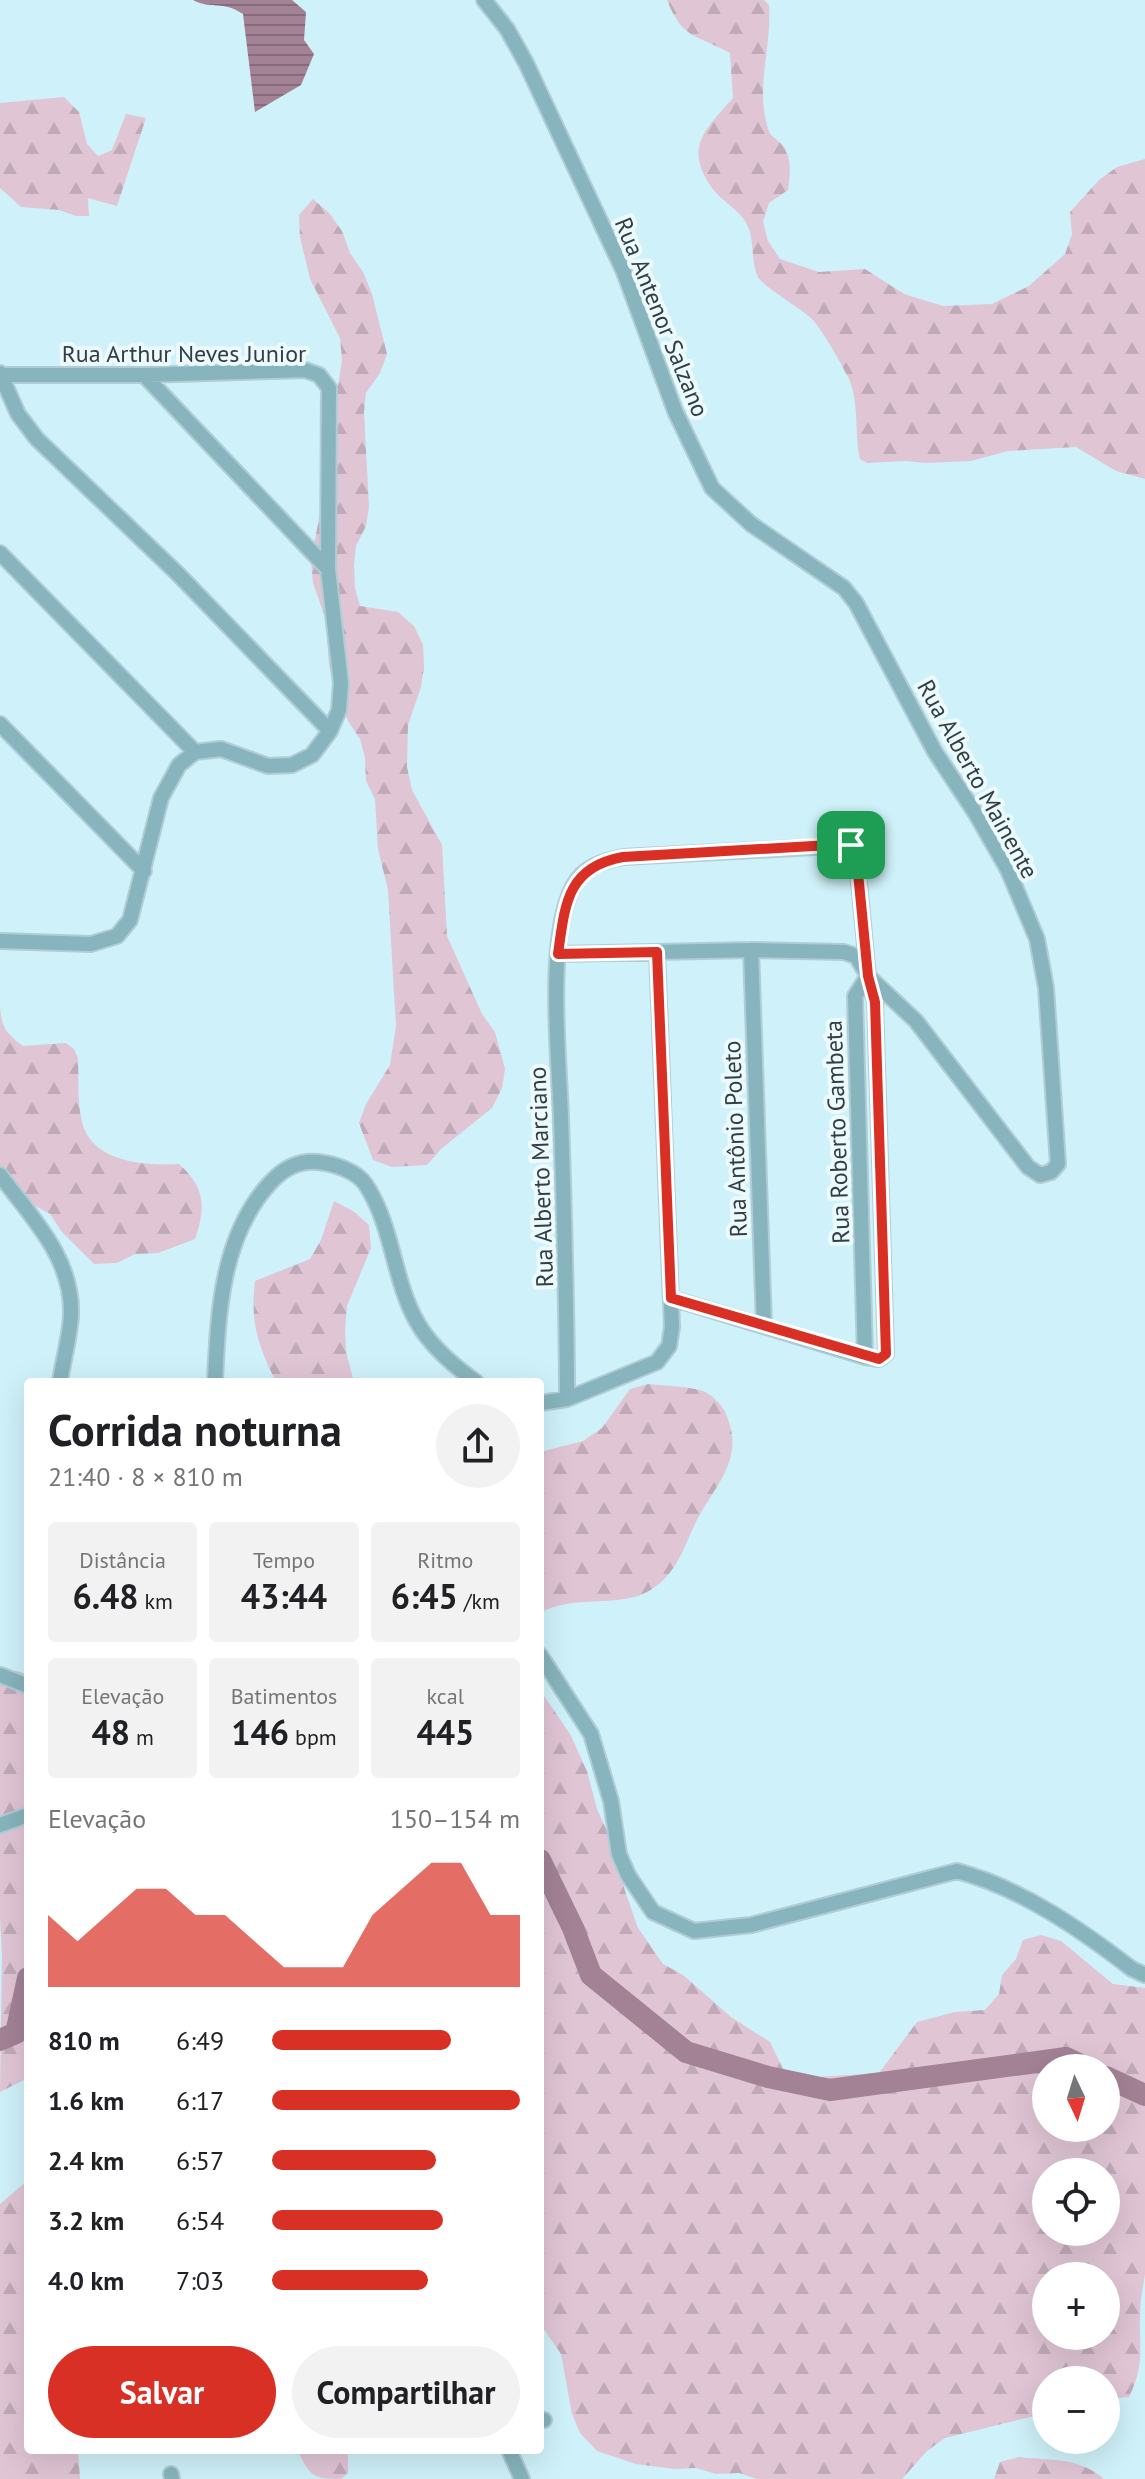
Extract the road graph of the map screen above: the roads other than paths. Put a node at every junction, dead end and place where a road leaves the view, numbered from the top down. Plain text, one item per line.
1 (484, 0) edge
2 (0, 374) edge
3 (144, 375) junction
4 (0, 553) edge
5 (328, 569) junction
6 (856, 603) joint
7 (0, 724) edge
8 (330, 731) junction
9 (195, 752) junction
10 (144, 871) junction
11 (0, 941) edge
12 (751, 950) junction
13 (657, 952) junction
14 (558, 954) junction
15 (868, 976) junction
16 (0, 1175) edge
17 (671, 1298) junction
18 (764, 1326) junction
19 (865, 1357) junction
20 (61, 1378) edge
21 (215, 1378) edge
22 (471, 1378) edge
23 (567, 1399) junction
24 (544, 1402) edge
25 (544, 1661) edge
26 (0, 1675) edge
27 (24, 1684) edge
28 (24, 1816) edge
29 (0, 1825) edge
30 (1145, 1975) edge
31 (511, 2454) edge
32 (522, 2479) edge

1 - 6 street, Rua Antenor Salzano
2 - 3 street, Rua Arthur Neves Junior
2 - 8 street
3 - 5 street
3 - 5 street, Rua Arthur Neves Junior
4 - 9 street
5 - 8 street, Rua Arthur Neves Junior
6 - 15 street, Rua Alberto Mainente
7 - 10 street
8 - 9 street, Rua Arthur Neves Junior
9 - 10 street
10 - 11 street
12 - 13 street
12 - 15 street
12 - 18 street, Rua Antônio Poleto
13 - 14 street
13 - 17 street
14 - 15 street, Rua Alberto Marciano
14 - 23 street, Rua Alberto Marciano
15 - 19 street, Rua Roberto Gambeta
15 - 19 street, Rua Roberto Gambeta
16 - 20 street
17 - 18 street
17 - 23 street
18 - 19 street
21 - 22 street
23 - 24 street
25 - 30 street
26 - 27 street
28 - 29 street
31 - 32 street

